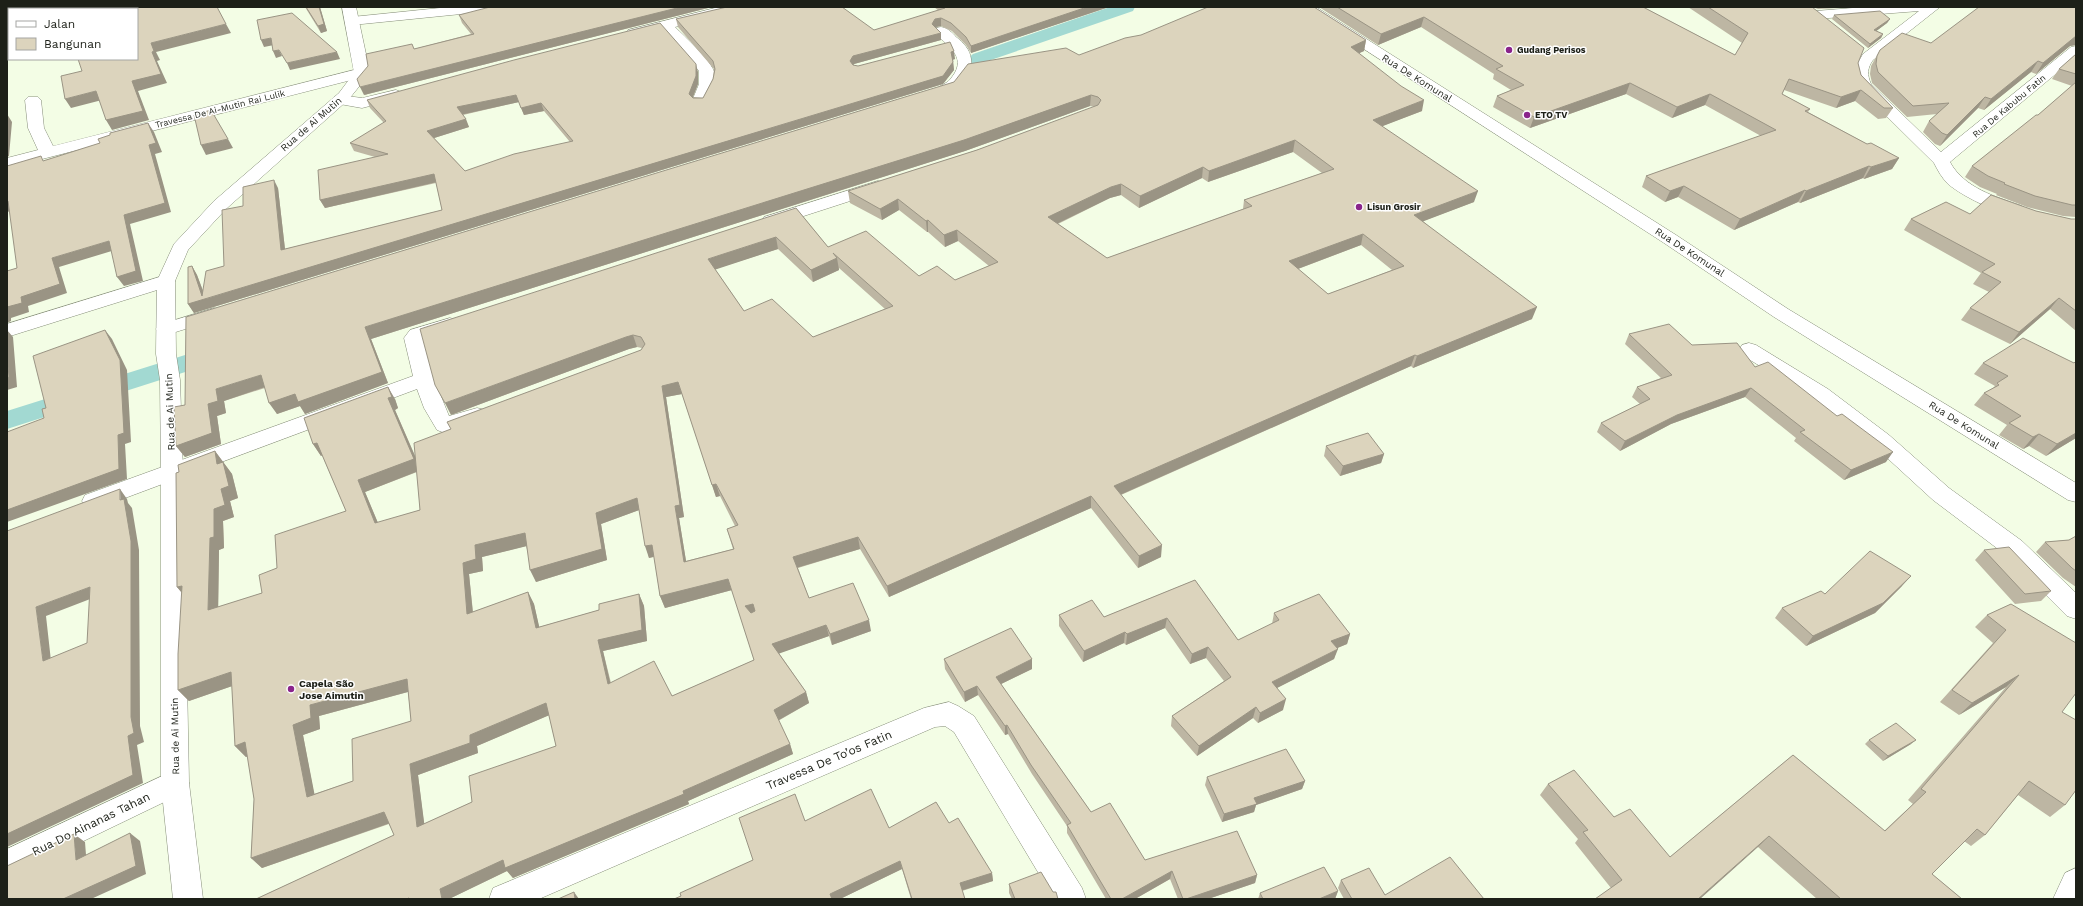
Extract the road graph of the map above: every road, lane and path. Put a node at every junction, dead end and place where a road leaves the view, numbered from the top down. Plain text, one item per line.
1 (491, 7) edge
2 (735, 7) edge
3 (1306, 7) edge
4 (1919, 7) edge
5 (1933, 7) edge
6 (1810, 11) edge
7 (351, 14) edge
8 (666, 25) junction
9 (1830, 27) edge
10 (941, 31) edge
11 (619, 37) edge
12 (2076, 50) edge
13 (362, 73) junction
14 (407, 92) edge
15 (930, 95) edge
16 (33, 100) dead end
17 (339, 100) junction
18 (700, 101) edge
19 (48, 153) junction
20 (1941, 161) junction
21 (7, 163) edge
22 (896, 180) edge
23 (2029, 215) edge
24 (753, 226) edge
25 (166, 281) junction
26 (226, 311) edge
27 (468, 318) edge
28 (166, 329) junction
29 (7, 331) edge
30 (1749, 350) dead end
31 (424, 379) junction
32 (492, 410) edge
33 (172, 472) junction
34 (2076, 494) edge
35 (72, 509) edge
36 (2076, 609) edge
37 (175, 783) junction
38 (7, 864) edge
39 (2076, 883) edge
40 (188, 899) edge
41 (504, 899) edge
42 (1071, 899) edge
43 (2068, 899) edge

1 - 7 street
2 - 8 street
3 - 34 street, Rua De Komunal
4 - 6 street
5 - 20 street
6 - 9 street
7 - 13 street
8 - 11 street
8 - 18 street
10 - 15 street
12 - 20 street, Rua De Kabubu Fatin
13 - 17 street, Rua de Ai Mutin
13 - 19 street, Travessa De Ai-Mutin Rai Lulik
14 - 17 street
16 - 19 street
17 - 25 street, Rua de Ai Mutin
19 - 21 street, Travessa De Ai-Mutin Rai Lulik
20 - 23 street
22 - 24 street
25 - 28 street, Rua de Ai Mutin
25 - 29 street
26 - 28 street
27 - 31 street
28 - 33 street, Rua de Ai Mutin
30 - 36 street
31 - 32 street
31 - 33 street
33 - 35 street
33 - 37 street, Rua de Ai Mutin
37 - 38 street, Rua Do Ainanas Tahan
37 - 40 street, Rua de Ai Mutin
39 - 43 street
41 - 42 street, Travessa De To’os Fatin

